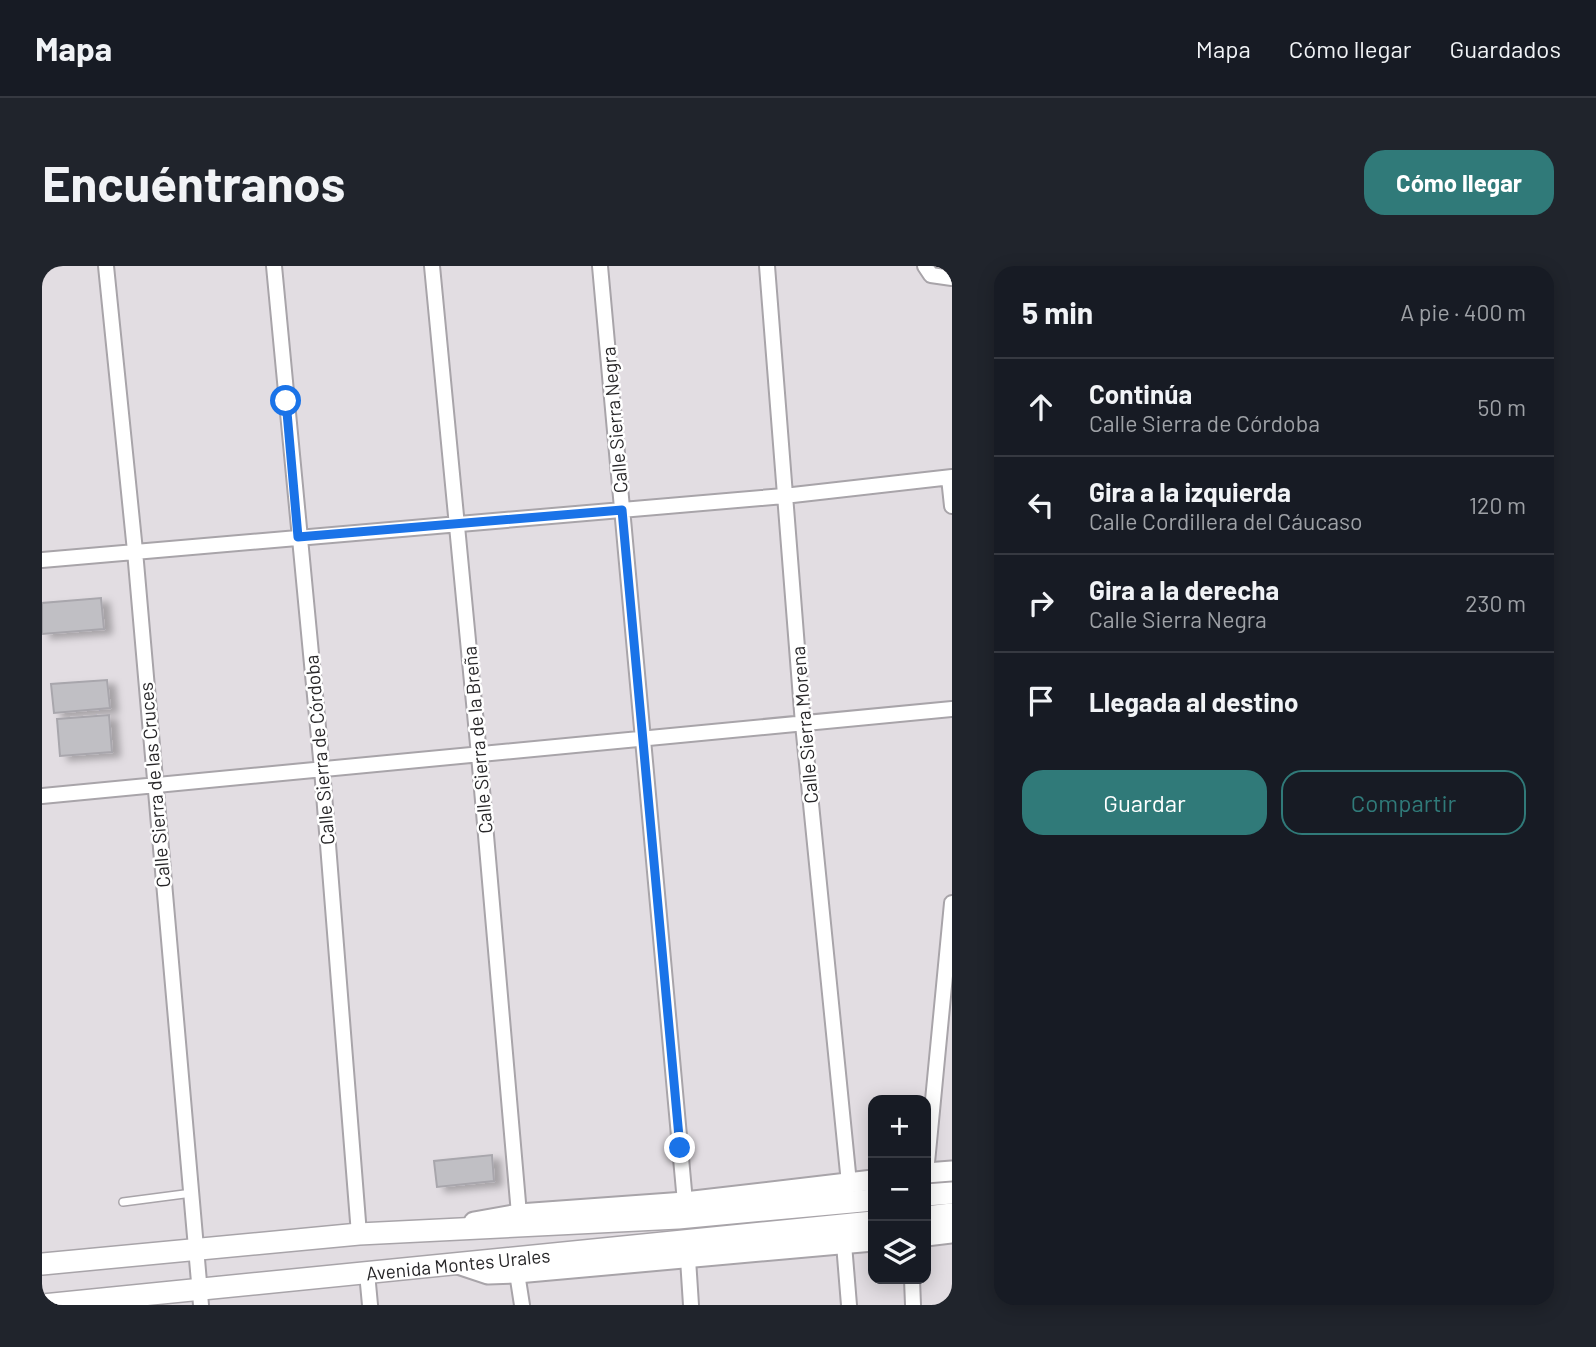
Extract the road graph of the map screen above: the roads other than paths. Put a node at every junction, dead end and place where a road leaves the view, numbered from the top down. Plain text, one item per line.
1 (106, 266) edge
2 (274, 266) edge
3 (432, 266) edge
4 (600, 266) edge
5 (766, 266) edge
6 (928, 271) edge
7 (952, 278) edge
8 (951, 478) edge
9 (784, 496) junction
10 (952, 506) edge
11 (622, 510) junction
12 (457, 523) junction
13 (298, 537) junction
14 (135, 551) junction
15 (42, 559) edge
16 (952, 709) edge
17 (803, 724) junction
18 (643, 739) junction
19 (480, 755) junction
20 (322, 769) junction
21 (153, 785) junction
22 (42, 796) edge
23 (952, 903) edge
24 (928, 1158) edge
25 (952, 1171) edge
26 (931, 1173) edge
27 (868, 1181) edge
28 (849, 1183) junction
29 (193, 1193) junction
30 (952, 1193) edge
31 (931, 1195) edge
32 (868, 1200) edge
33 (123, 1202) dead end
34 (685, 1202) junction
35 (519, 1214) junction
36 (952, 1214) edge
37 (931, 1216) edge
38 (868, 1223) edge
39 (453, 1230) junction
40 (952, 1233) edge
41 (359, 1234) junction
42 (931, 1235) edge
43 (868, 1242) edge
44 (844, 1244) junction
45 (197, 1249) junction
46 (688, 1259) junction
47 (42, 1264) edge
48 (458, 1264) junction
49 (367, 1273) junction
50 (517, 1273) junction
51 (912, 1284) edge
52 (201, 1298) edge
53 (42, 1305) edge
54 (370, 1305) edge
55 (522, 1305) edge
56 (691, 1305) edge
57 (849, 1305) edge
58 (912, 1305) edge

1 - 14 street, Calle Sierra de las Cruces
2 - 13 street, Calle Sierra de Córdoba
3 - 12 street, Calle Sierra de la Breña
4 - 11 street, Calle Sierra Negra
5 - 9 street, Calle Sierra Morena
6 - 7 street
8 - 9 street
8 - 10 street
9 - 11 street
9 - 17 street, Calle Sierra Morena
11 - 12 street
11 - 18 street, Calle Sierra Negra
12 - 13 street
12 - 19 street, Calle Sierra de la Breña
13 - 14 street
13 - 20 street, Calle Sierra de Córdoba
14 - 15 street
14 - 21 street, Calle Sierra de las Cruces
16 - 17 street
17 - 18 street
17 - 28 street, Calle Sierra Morena
18 - 19 street
18 - 34 street, Calle Sierra Negra
19 - 20 street
19 - 35 street, Calle Sierra de la Breña
20 - 21 street
20 - 41 street, Calle Sierra de Córdoba
21 - 22 street
21 - 29 street, Calle Sierra de las Cruces
23 - 24 street
25 - 26 street
27 - 28 street
28 - 34 street
29 - 33 lane
29 - 45 street, Calle Sierra de las Cruces
30 - 31 main road
32 - 39 main road, Avenida Montes Urales
34 - 35 street
35 - 39 street
36 - 37 main road
38 - 48 main road, Avenida Montes Urales
39 - 41 main road, Avenida Montes Urales
40 - 42 street
41 - 45 main road, Avenida Montes Urales
43 - 44 street
44 - 46 street
44 - 57 street
45 - 47 main road, Avenida Montes Urales
45 - 52 street, Calle Sierra de las Cruces
46 - 50 street
46 - 56 street
48 - 49 main road, Avenida Montes Urales
48 - 50 street
49 - 52 main road, Avenida Montes Urales
49 - 54 street
50 - 55 street
51 - 58 street
52 - 53 main road, Avenida Montes Urales

